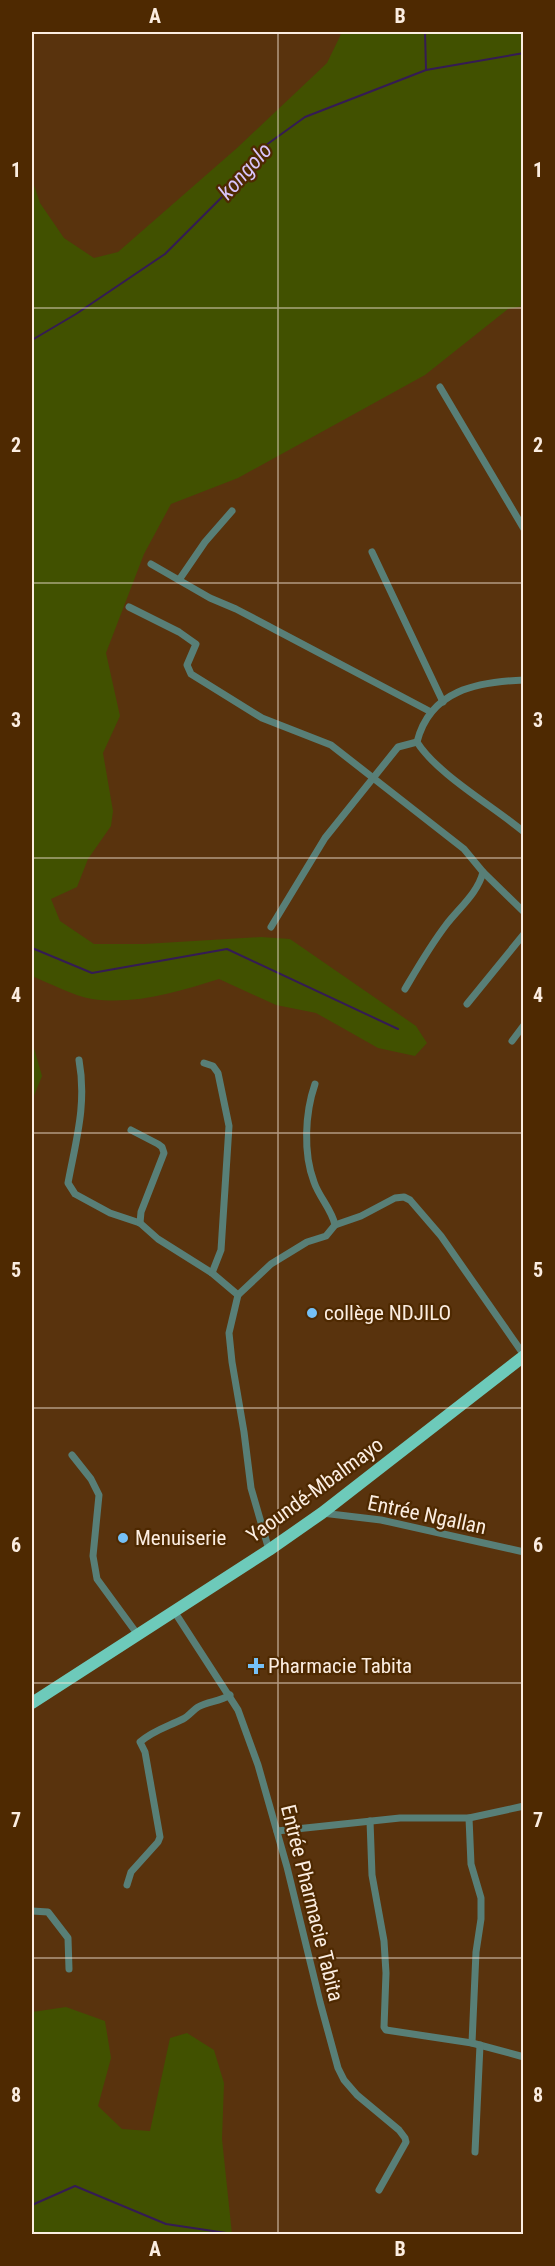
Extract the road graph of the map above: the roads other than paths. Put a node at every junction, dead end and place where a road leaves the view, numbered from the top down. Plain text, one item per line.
1 (440, 387) dead end
2 (232, 511) dead end
3 (524, 529) edge
4 (372, 552) dead end
5 (151, 564) dead end
6 (178, 580) junction
7 (129, 607) dead end
8 (524, 680) edge
9 (442, 702) junction
10 (431, 712) junction
11 (417, 742) junction
12 (374, 777) junction
13 (524, 832) edge
14 (483, 872) junction
15 (524, 912) edge
16 (271, 927) dead end
17 (524, 934) edge
18 (405, 989) dead end
19 (467, 1004) dead end
20 (524, 1025) edge
21 (512, 1041) dead end
22 (79, 1060) dead end
23 (204, 1063) dead end
24 (315, 1084) dead end
25 (131, 1130) dead end
26 (140, 1223) junction
27 (335, 1225) junction
28 (212, 1273) junction
29 (238, 1295) junction
30 (524, 1355) edge
31 (72, 1455) dead end
32 (322, 1513) junction
33 (269, 1550) junction
34 (524, 1552) edge
35 (174, 1611) junction
36 (138, 1635) junction
37 (230, 1695) junction
38 (32, 1703) edge
39 (524, 1806) edge
40 (469, 1818) junction
41 (370, 1821) junction
42 (277, 1831) junction
43 (127, 1885) dead end
44 (32, 1911) edge
45 (69, 1970) dead end
46 (472, 2043) junction
47 (480, 2045) junction
48 (524, 2057) edge
49 (475, 2152) dead end
50 (378, 2190) dead end

1 - 3 street
2 - 6 street
4 - 9 street
5 - 6 street
6 - 10 street
7 - 12 street
8 - 9 street
9 - 10 street
10 - 11 street
11 - 12 street
11 - 13 street
12 - 14 street
12 - 16 street
14 - 15 street
14 - 18 street
17 - 19 street
20 - 21 street
22 - 26 street
23 - 28 street
24 - 27 street
25 - 26 street
26 - 28 street
27 - 29 street
27 - 30 street
28 - 29 street
29 - 33 street
30 - 32 highway, Yaoundé-Mbalmayo
31 - 36 street
32 - 33 highway, Yaoundé-Mbalmayo
32 - 34 street, Entrée Ngallan
33 - 35 highway, Yaoundé-Mbalmayo
35 - 36 highway, Yaoundé-Mbalmayo
35 - 37 street, Entrée Pharmacie Tabita
36 - 38 highway, Yaoundé-Mbalmayo
37 - 42 street, Entrée Pharmacie Tabita
37 - 43 street
39 - 40 street
40 - 41 street
40 - 46 street
41 - 42 street
41 - 46 street
42 - 50 street, Entrée Pharmacie Tabita
44 - 45 street
46 - 47 street
47 - 48 street
47 - 49 street

